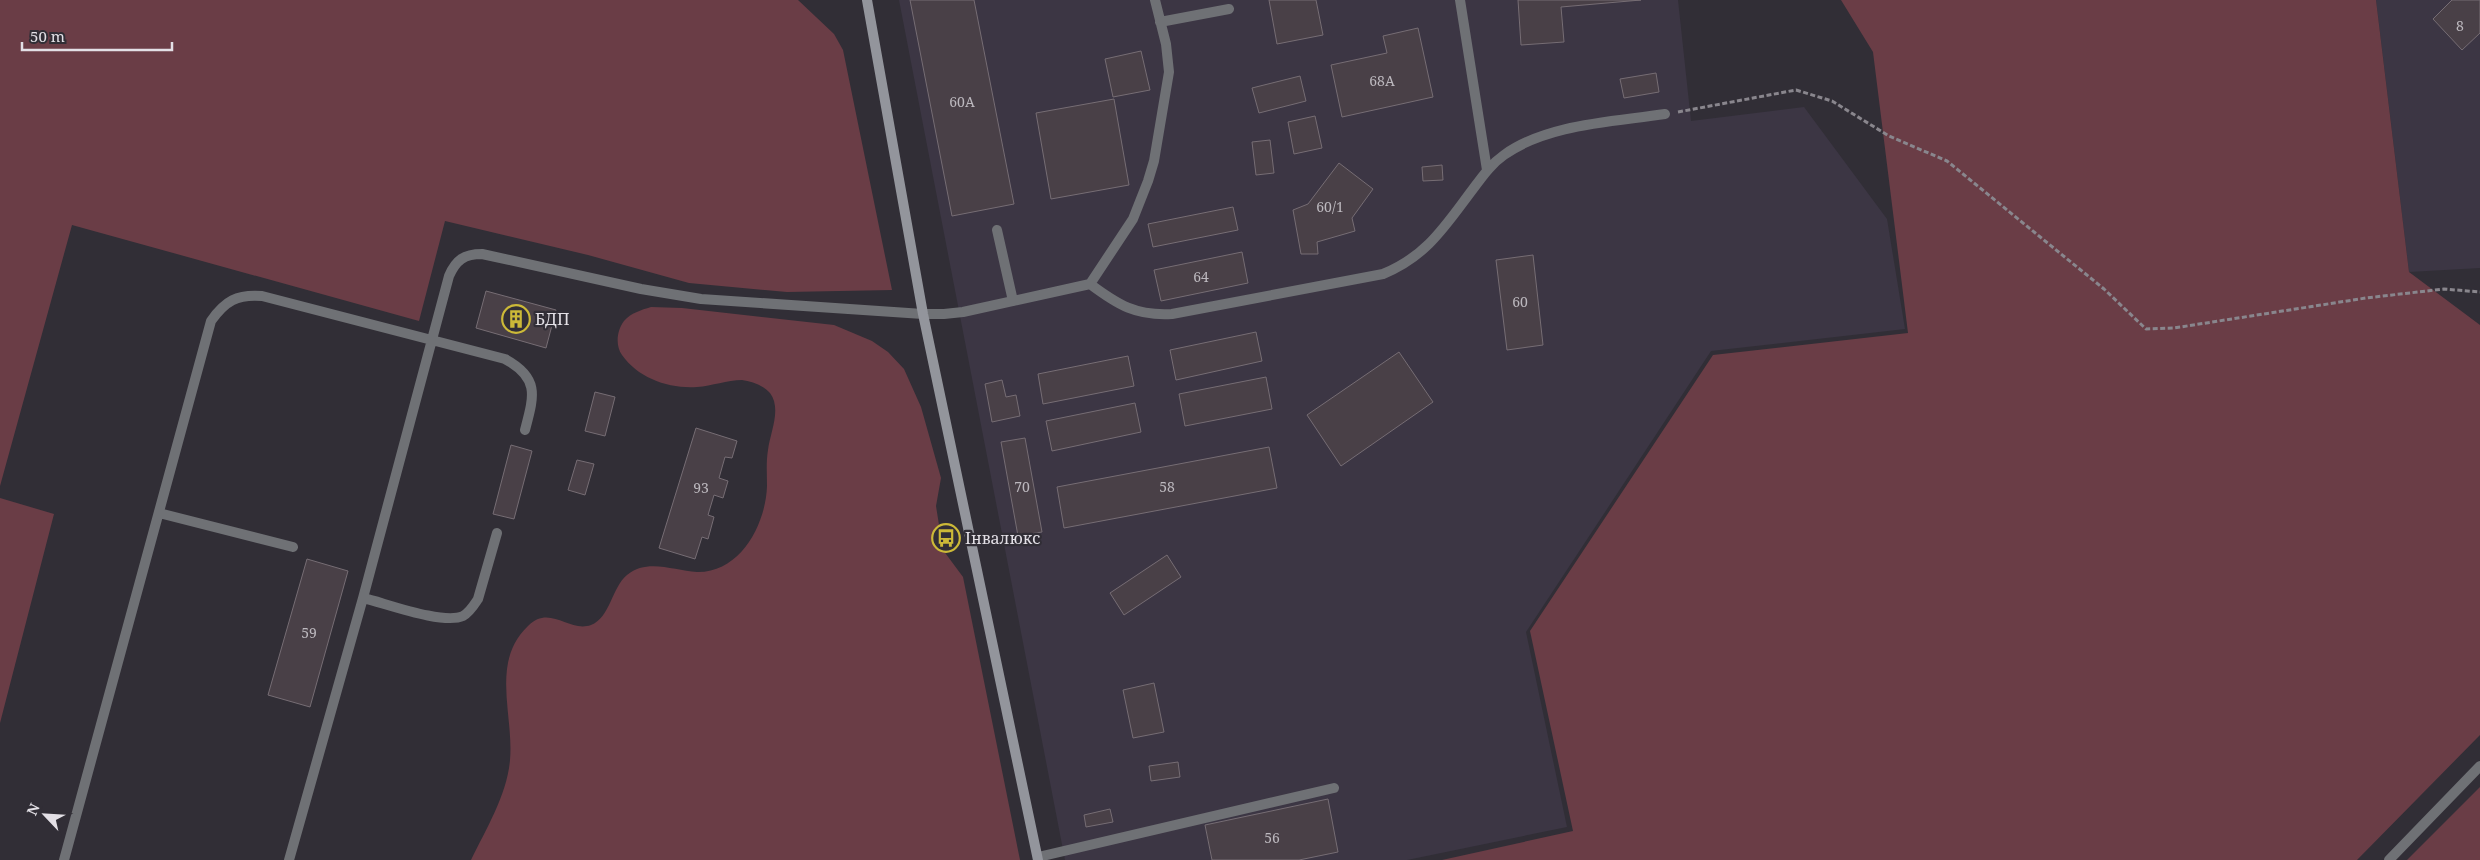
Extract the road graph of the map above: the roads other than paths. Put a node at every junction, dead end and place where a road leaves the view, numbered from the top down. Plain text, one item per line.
1 (867, 0) edge
2 (1156, 0) edge
3 (1460, 0) edge
4 (1229, 9) dead end
5 (1160, 22) junction
6 (1665, 114) road end
7 (1488, 170) junction
8 (997, 230) dead end
9 (1090, 284) junction
10 (1013, 300) junction
11 (923, 314) junction
12 (432, 341) junction
13 (525, 430) dead end
14 (159, 513) junction
15 (497, 533) dead end
16 (293, 546) dead end
17 (363, 598) junction
18 (2480, 766) edge
19 (1334, 788) dead end
20 (1038, 858) edge
21 (64, 860) edge
22 (290, 860) edge
23 (2389, 860) edge

1 - 11 main road
2 - 5 street
3 - 7 street
4 - 5 street
5 - 9 street
6 - 7 street
7 - 9 street
8 - 10 street
9 - 10 street
10 - 11 street
11 - 12 street
11 - 20 main road
12 - 13 street
12 - 14 street
12 - 17 street
14 - 16 street
14 - 21 street
15 - 17 street
17 - 22 street
18 - 23 street
19 - 20 street

